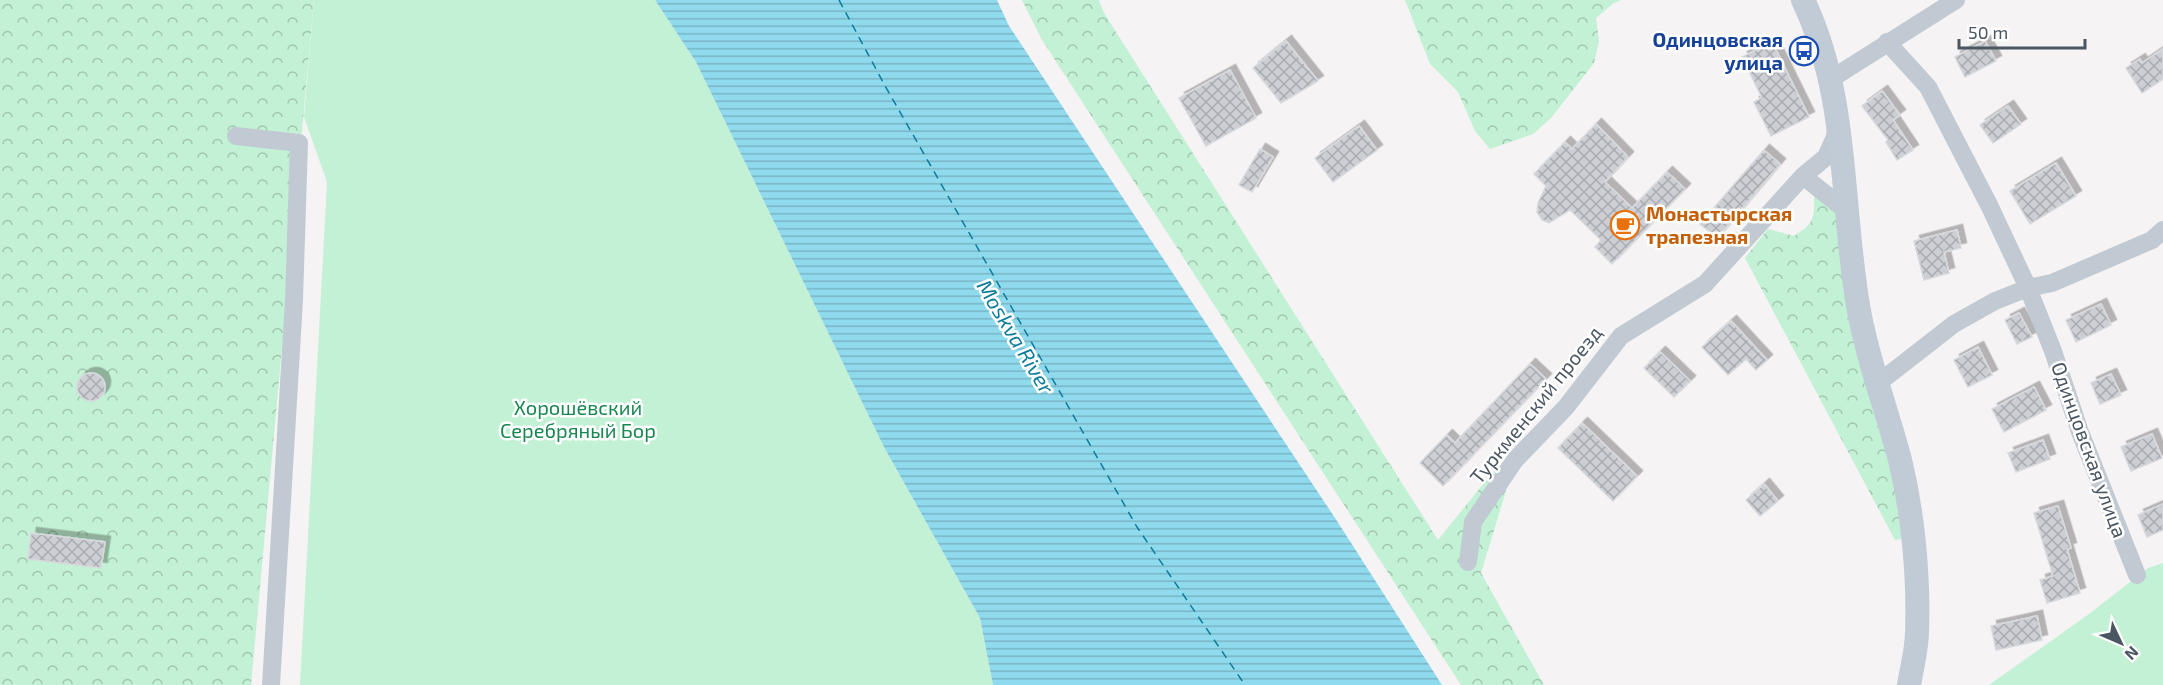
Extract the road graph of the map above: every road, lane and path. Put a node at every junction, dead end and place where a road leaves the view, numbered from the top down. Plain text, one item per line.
1 (1803, 0) edge
2 (1956, 0) edge
3 (1887, 42) junction
4 (1831, 79) junction
5 (1837, 118) junction
6 (236, 136) dead end
7 (1803, 176) junction
8 (1848, 212) junction
9 (2163, 230) edge
10 (2028, 288) junction
11 (1876, 384) junction
12 (1468, 562) dead end
13 (2137, 575) dead end
14 (271, 685) edge
15 (1910, 685) edge

1 - 4 street
2 - 3 street
3 - 4 street
3 - 10 street, Одинцовская улица
4 - 5 street
5 - 7 street, Туркменский проезд
5 - 8 street
6 - 14 street
7 - 8 street
7 - 12 street, Туркменский проезд
8 - 11 street
9 - 10 street
10 - 11 street
10 - 13 street, Одинцовская улица
11 - 15 street

